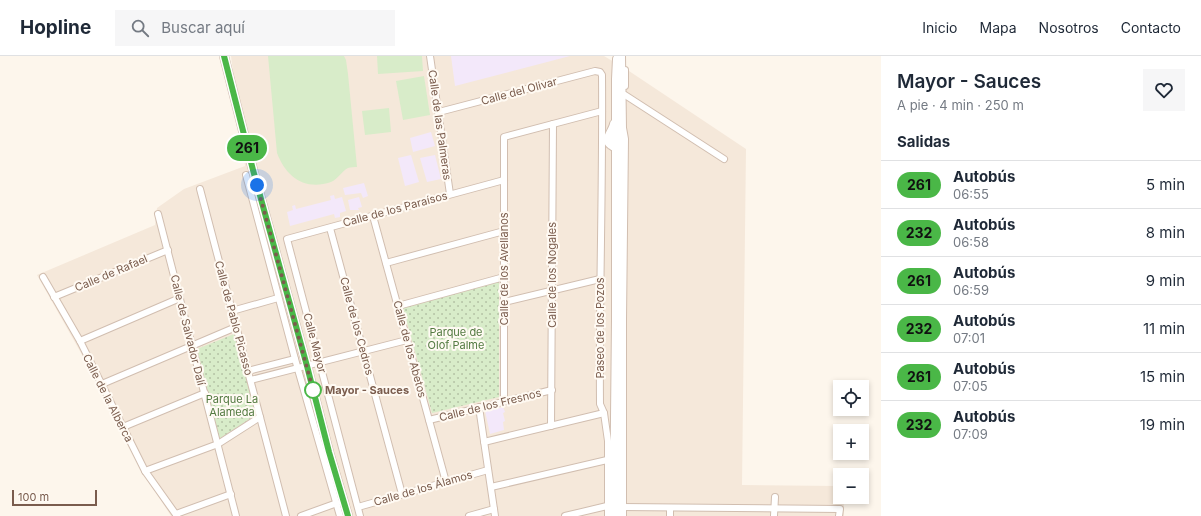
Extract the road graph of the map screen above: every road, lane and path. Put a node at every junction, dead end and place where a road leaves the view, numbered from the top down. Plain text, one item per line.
1 (224, 56) edge
2 (430, 56) edge
3 (617, 56) edge
4 (621, 56) edge
5 (625, 70) dead end
6 (600, 72) joint
7 (625, 95) junction
8 (602, 111) junction
9 (438, 112) junction
10 (553, 124) junction
11 (616, 135) junction
12 (616, 147) junction
13 (724, 159) dead end
14 (246, 176) dead end
15 (504, 180) junction
16 (200, 189) dead end
17 (450, 194) junction
18 (158, 214) dead end
19 (373, 216) junction
20 (330, 228) junction
21 (504, 231) junction
22 (287, 239) joint
23 (168, 250) junction
24 (386, 263) junction
25 (43, 277) dead end
26 (504, 277) junction
27 (600, 279) junction
28 (552, 290) junction
29 (54, 297) junction
30 (180, 298) junction
31 (278, 298) junction
32 (504, 302) junction
33 (398, 306) junction
34 (232, 311) junction
35 (236, 327) junction
36 (407, 340) junction
37 (80, 341) junction
38 (192, 346) junction
39 (363, 351) junction
40 (295, 359) junction
41 (320, 362) junction
42 (307, 366) junction
43 (298, 368) junction
44 (248, 371) junction
45 (251, 380) junction
46 (102, 384) junction
47 (552, 390) junction
48 (204, 393) junction
49 (504, 401) junction
50 (479, 407) junction
51 (604, 413) junction
52 (260, 417) junction
53 (429, 420) junction
54 (551, 426) junction
55 (123, 427) junction
56 (484, 442) junction
57 (218, 444) junction
58 (607, 460) junction
59 (488, 470) junction
60 (146, 472) junction
61 (446, 482) junction
62 (491, 487) junction
63 (231, 494) junction
64 (402, 494) junction
65 (775, 497) dead end
66 (337, 503) junction
67 (358, 506) junction
68 (607, 506) junction
69 (670, 508) junction
70 (718, 508) junction
71 (494, 509) junction
72 (774, 509) junction
73 (621, 512) edge
74 (839, 513) edge
75 (177, 515) edge
76 (236, 516) edge
77 (286, 516) edge
78 (302, 516) edge
79 (340, 516) edge
80 (348, 516) edge
81 (360, 516) edge
82 (469, 516) edge
83 (495, 516) edge
84 (565, 516) edge
85 (608, 516) edge
86 (614, 516) edge
87 (670, 516) edge
88 (718, 516) edge
89 (774, 516) edge

1 - 42 street, Calle Mayor
2 - 9 street, Calle de las Palmeras
3 - 11 street, Paseo de los Pozos
4 - 11 street, Paseo de los Pozos
5 - 7 street, Paseo de los Pozos
6 - 8 street, Paseo de los Pozos
6 - 9 street, Calle del Olivar
7 - 11 street, Paseo de los Pozos
7 - 13 street
8 - 10 street
8 - 11 street, Paseo de los Pozos
9 - 17 street, Calle de las Palmeras
10 - 15 street, Calle de los Avellanos
10 - 28 street, Calle de los Nogales
11 - 12 street, Paseo de los Pozos
11 - 12 street
11 - 27 street, Paseo de los Pozos
11 - 73 street, Paseo de los Pozos
12 - 86 street, Paseo de los Pozos
14 - 31 street, Calle Mayor
15 - 17 street, Calle de los Paraísos
15 - 21 street, Calle de los Avellanos
16 - 34 street, Calle de Pablo Picasso
17 - 19 street, Calle de los Paraísos
18 - 23 street, Calle de Salvador Dalí
19 - 20 street, Calle de los Paraísos
19 - 24 street, Calle de los Abetos
20 - 22 street, Calle de los Paraísos
20 - 39 street, Calle de los Cedros
21 - 24 street
21 - 26 street, Calle de los Avellanos
22 - 41 street, Calle Mayor
23 - 29 street, Calle de Rafael
23 - 30 street, Calle de Salvador Dalí
24 - 33 street, Calle de los Abetos
25 - 29 street, Calle de la Alberca
26 - 32 street, Calle de los Avellanos
26 - 33 street
27 - 28 street
27 - 51 street, Paseo de los Pozos
28 - 32 street
28 - 47 street, Calle de los Nogales
29 - 37 street, Calle de la Alberca
30 - 37 street
30 - 38 street, Calle de Salvador Dalí
31 - 34 street
31 - 40 street, Calle Mayor
32 - 49 street, Calle de los Avellanos
33 - 36 street, Calle de los Abetos
34 - 35 street, Calle de Pablo Picasso
35 - 38 street
35 - 44 street, Calle de Pablo Picasso
36 - 39 street
36 - 53 street, Calle de los Abetos
37 - 46 street, Calle de la Alberca
38 - 46 street
38 - 48 street, Calle de Salvador Dalí
39 - 41 street
39 - 64 street, Calle de los Cedros
40 - 43 street, Calle Mayor
40 - 44 street
41 - 42 street
41 - 67 street, Calle Mayor
42 - 43 street
42 - 80 street, Calle Mayor
43 - 45 street
43 - 66 street, Calle Mayor
44 - 45 street, Calle de Pablo Picasso
45 - 52 street, Calle de Pablo Picasso
46 - 55 street, Calle de la Alberca
47 - 49 street, Calle de los Fresnos
47 - 54 street, Calle de los Nogales
48 - 55 street
48 - 57 street, Calle de Salvador Dalí
49 - 50 street, Calle de los Fresnos
50 - 53 street, Calle de los Fresnos
50 - 56 street
51 - 54 street
51 - 58 street, Paseo de los Pozos
52 - 57 street
52 - 77 street, Calle de Pablo Picasso
53 - 61 street, Calle de los Abetos
54 - 56 street
55 - 60 street, Calle de la Alberca
56 - 59 street
57 - 60 street
57 - 63 street, Calle de Salvador Dalí
58 - 62 street
58 - 68 street, Paseo de los Pozos
59 - 61 street, Calle de los Álamos
59 - 62 street
60 - 75 street, Calle de la Alberca
61 - 64 street, Calle de los Álamos
62 - 71 street
63 - 75 street
63 - 76 street, Calle de Salvador Dalí
64 - 67 street, Calle de los Álamos
65 - 72 street
66 - 78 street
66 - 79 street, Calle Mayor
67 - 81 street, Calle Mayor
68 - 84 street
68 - 85 street, Paseo de los Pozos
69 - 70 street
69 - 73 street
69 - 87 street
70 - 72 street
70 - 88 street
71 - 82 street
71 - 83 street
72 - 74 street
72 - 89 street

